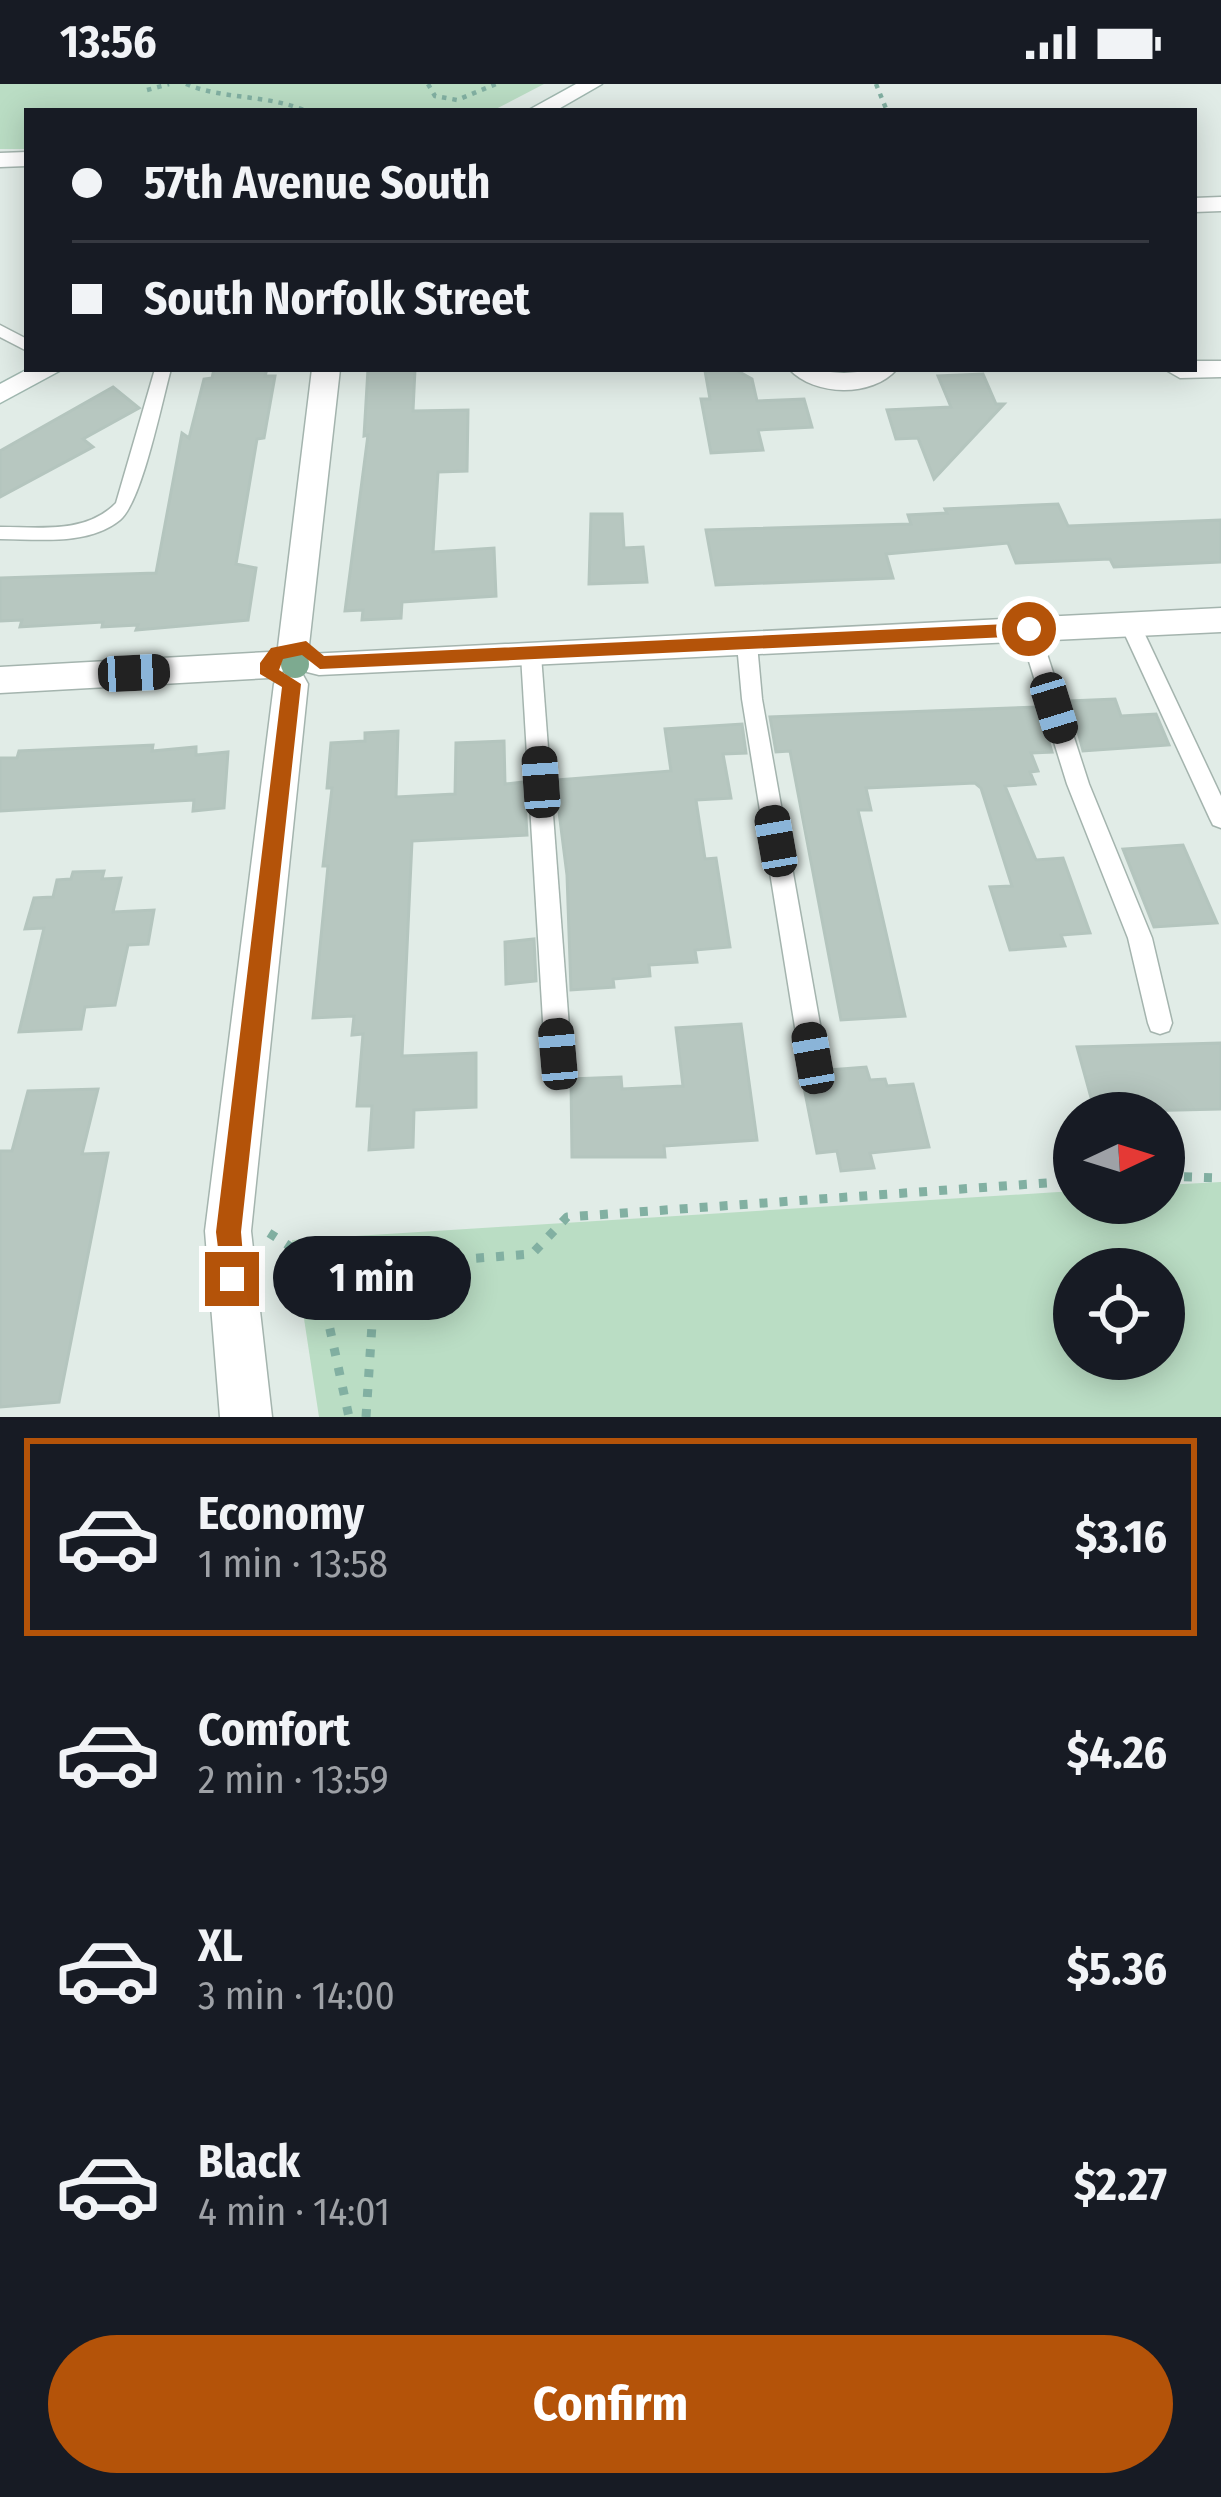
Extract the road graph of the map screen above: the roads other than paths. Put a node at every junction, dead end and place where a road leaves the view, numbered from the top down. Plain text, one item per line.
1 (592, 84) edge
2 (544, 108) edge
3 (43, 372) edge
4 (162, 372) edge
5 (326, 372) edge
6 (809, 372) edge
7 (880, 372) edge
8 (0, 395) edge
9 (0, 533) edge
10 (1221, 620) edge
11 (1130, 624) junction
12 (1029, 629) junction
13 (747, 644) junction
14 (531, 655) junction
15 (294, 665) junction
16 (0, 680) edge
17 (1221, 819) edge
18 (1160, 1023) dead end
19 (558, 1054) dead end
20 (813, 1058) dead end
21 (246, 1417) edge

1 - 2 street
3 - 8 street
4 - 9 lane
5 - 15 street
6 - 7 street
10 - 11 street
11 - 12 street
11 - 17 lane
12 - 13 street
12 - 18 lane
13 - 14 street
13 - 20 lane
14 - 15 street
14 - 19 lane
15 - 16 street
15 - 21 street

